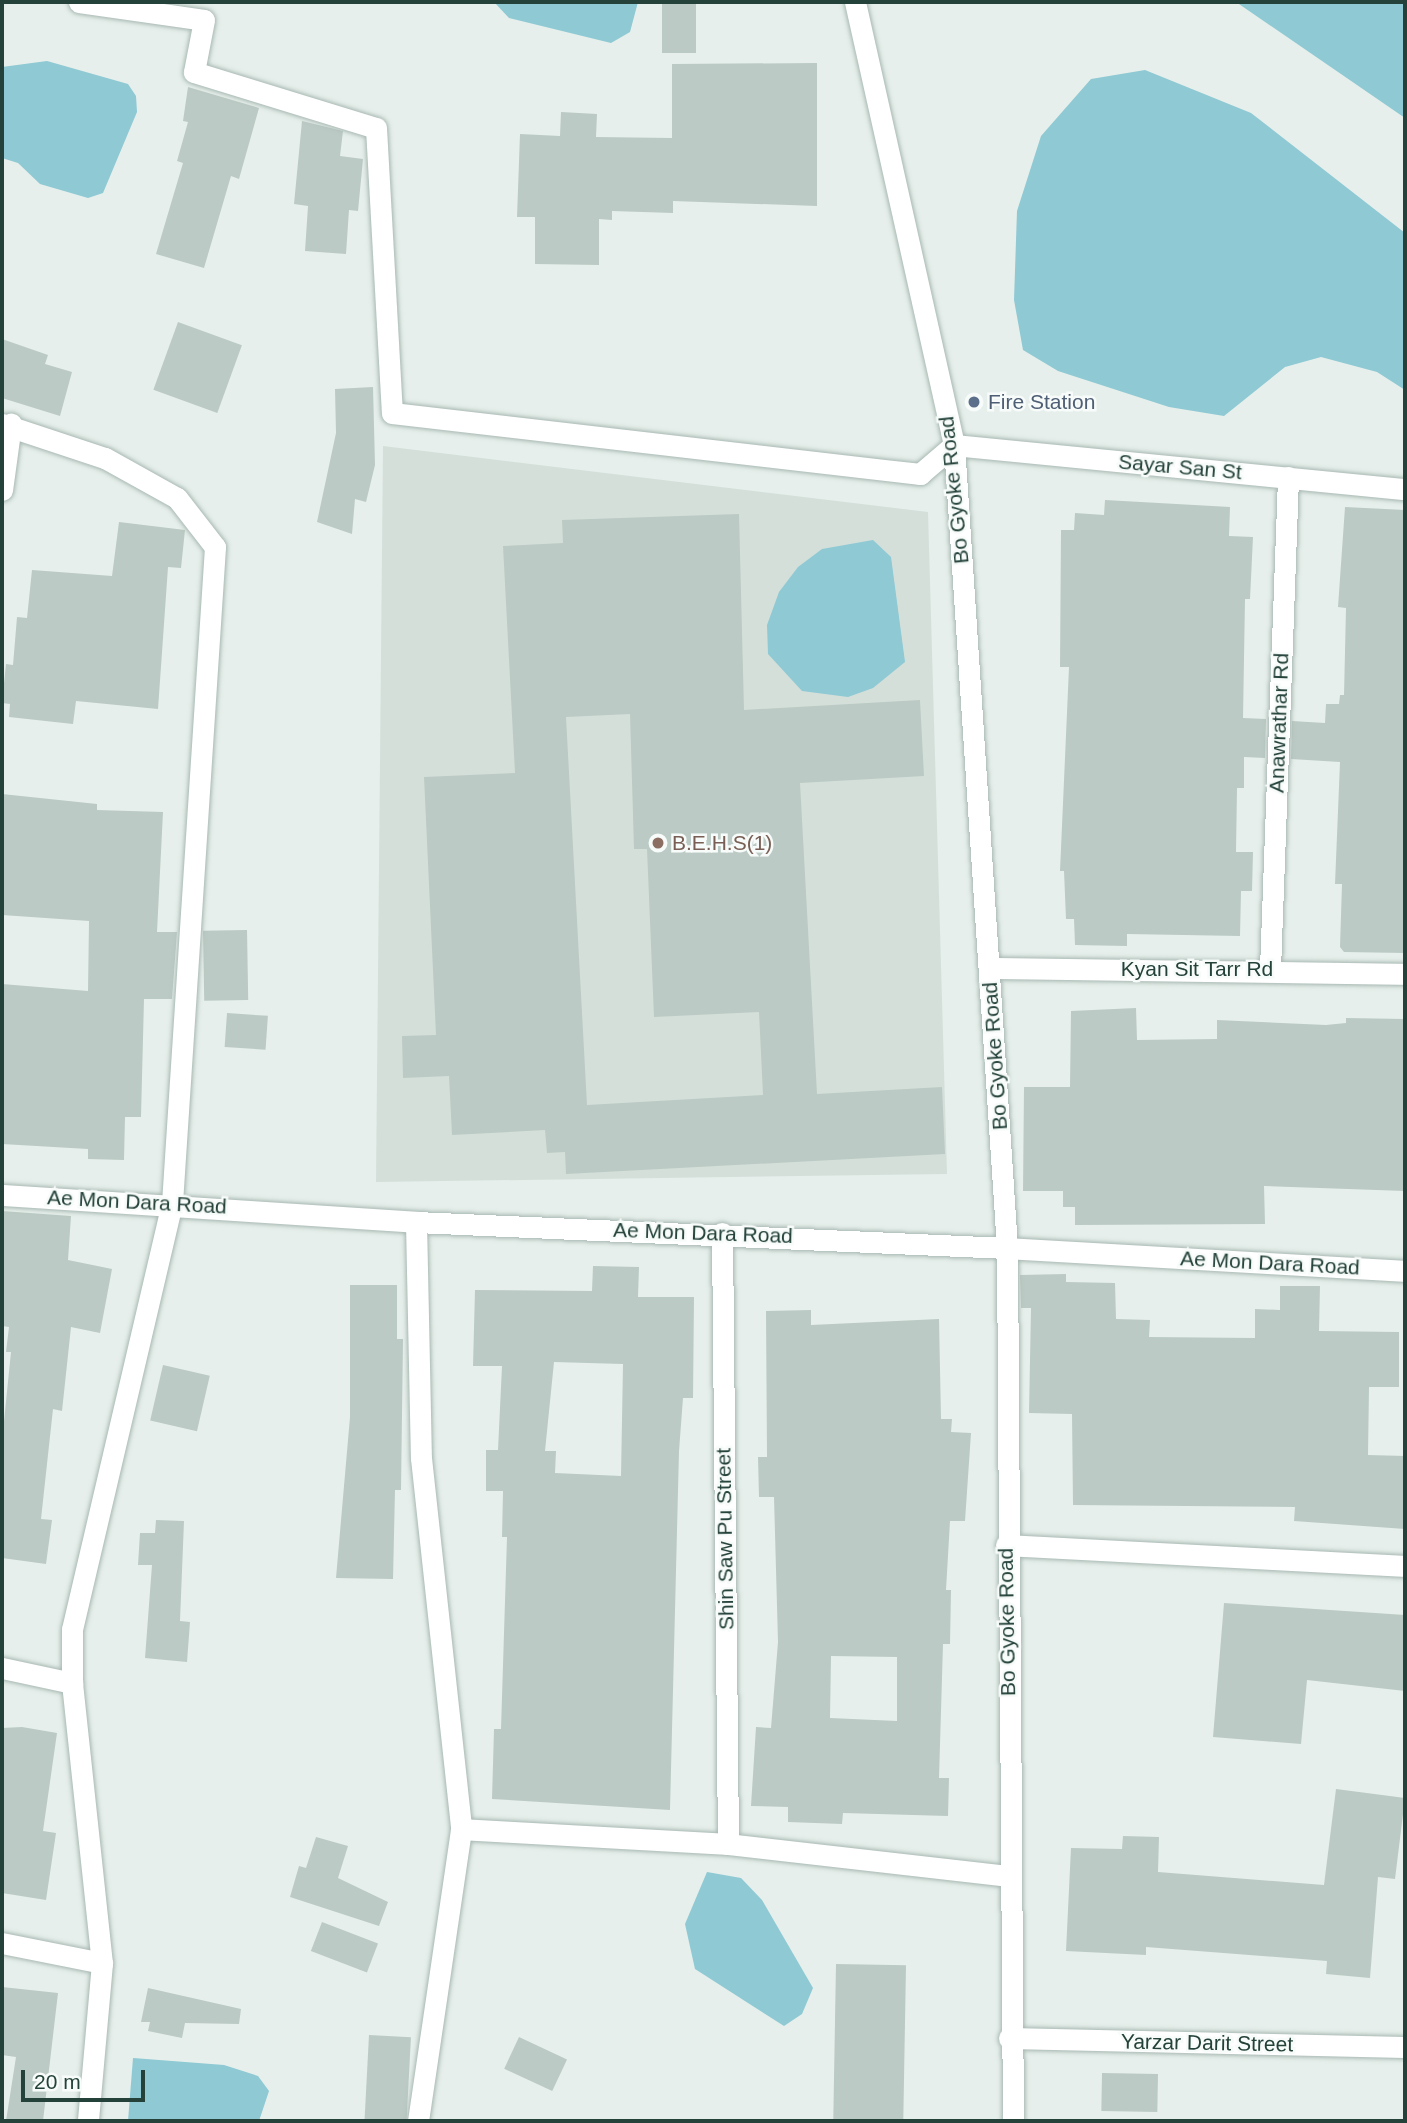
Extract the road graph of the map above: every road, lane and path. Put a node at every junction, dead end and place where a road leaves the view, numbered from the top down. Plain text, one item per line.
1 (79, 2) edge
2 (855, 2) edge
3 (7, 424) edge
4 (954, 445) junction
5 (1288, 477) junction
6 (1405, 489) edge
7 (2, 490) edge
8 (990, 968) junction
9 (1270, 969) junction
10 (1405, 974) edge
11 (2, 1195) edge
12 (172, 1203) junction
13 (416, 1222) junction
14 (722, 1234) junction
15 (1007, 1248) junction
16 (1405, 1271) edge
17 (1006, 1545) junction
18 (1405, 1566) edge
19 (2, 1668) edge
20 (72, 1683) junction
21 (461, 1829) junction
22 (727, 1844) junction
23 (1010, 1876) junction
24 (2, 1943) edge
25 (102, 1963) junction
26 (1009, 2038) junction
27 (1405, 2047) edge
28 (88, 2121) edge
29 (418, 2121) edge
30 (1013, 2121) edge

1 - 4 street
2 - 4 street, Bo Gyoke Road
3 - 7 street
3 - 12 street
4 - 5 street, Sayar San St
4 - 8 street, Bo Gyoke Road
5 - 6 street, Sayar San St
5 - 9 street, Anawrathar Rd
8 - 9 street, Kyan Sit Tarr Rd
8 - 15 street, Bo Gyoke Road
9 - 10 street, Kyan Sit Tarr Rd
11 - 12 street, Ae Mon Dara Road
12 - 13 street, Ae Mon Dara Road
12 - 20 street
13 - 14 street, Ae Mon Dara Road
13 - 21 street
14 - 15 street, Ae Mon Dara Road
14 - 22 street, Shin Saw Pu Street
15 - 16 street, Ae Mon Dara Road
15 - 17 street, Bo Gyoke Road
17 - 18 street
17 - 23 street, Bo Gyoke Road
19 - 20 street
20 - 25 street
21 - 22 street
21 - 29 street
22 - 23 street
23 - 26 street, Bo Gyoke Road
24 - 25 street
25 - 28 street
26 - 27 street, Yarzar Darit Street
26 - 30 street, Bo Gyoke Road

